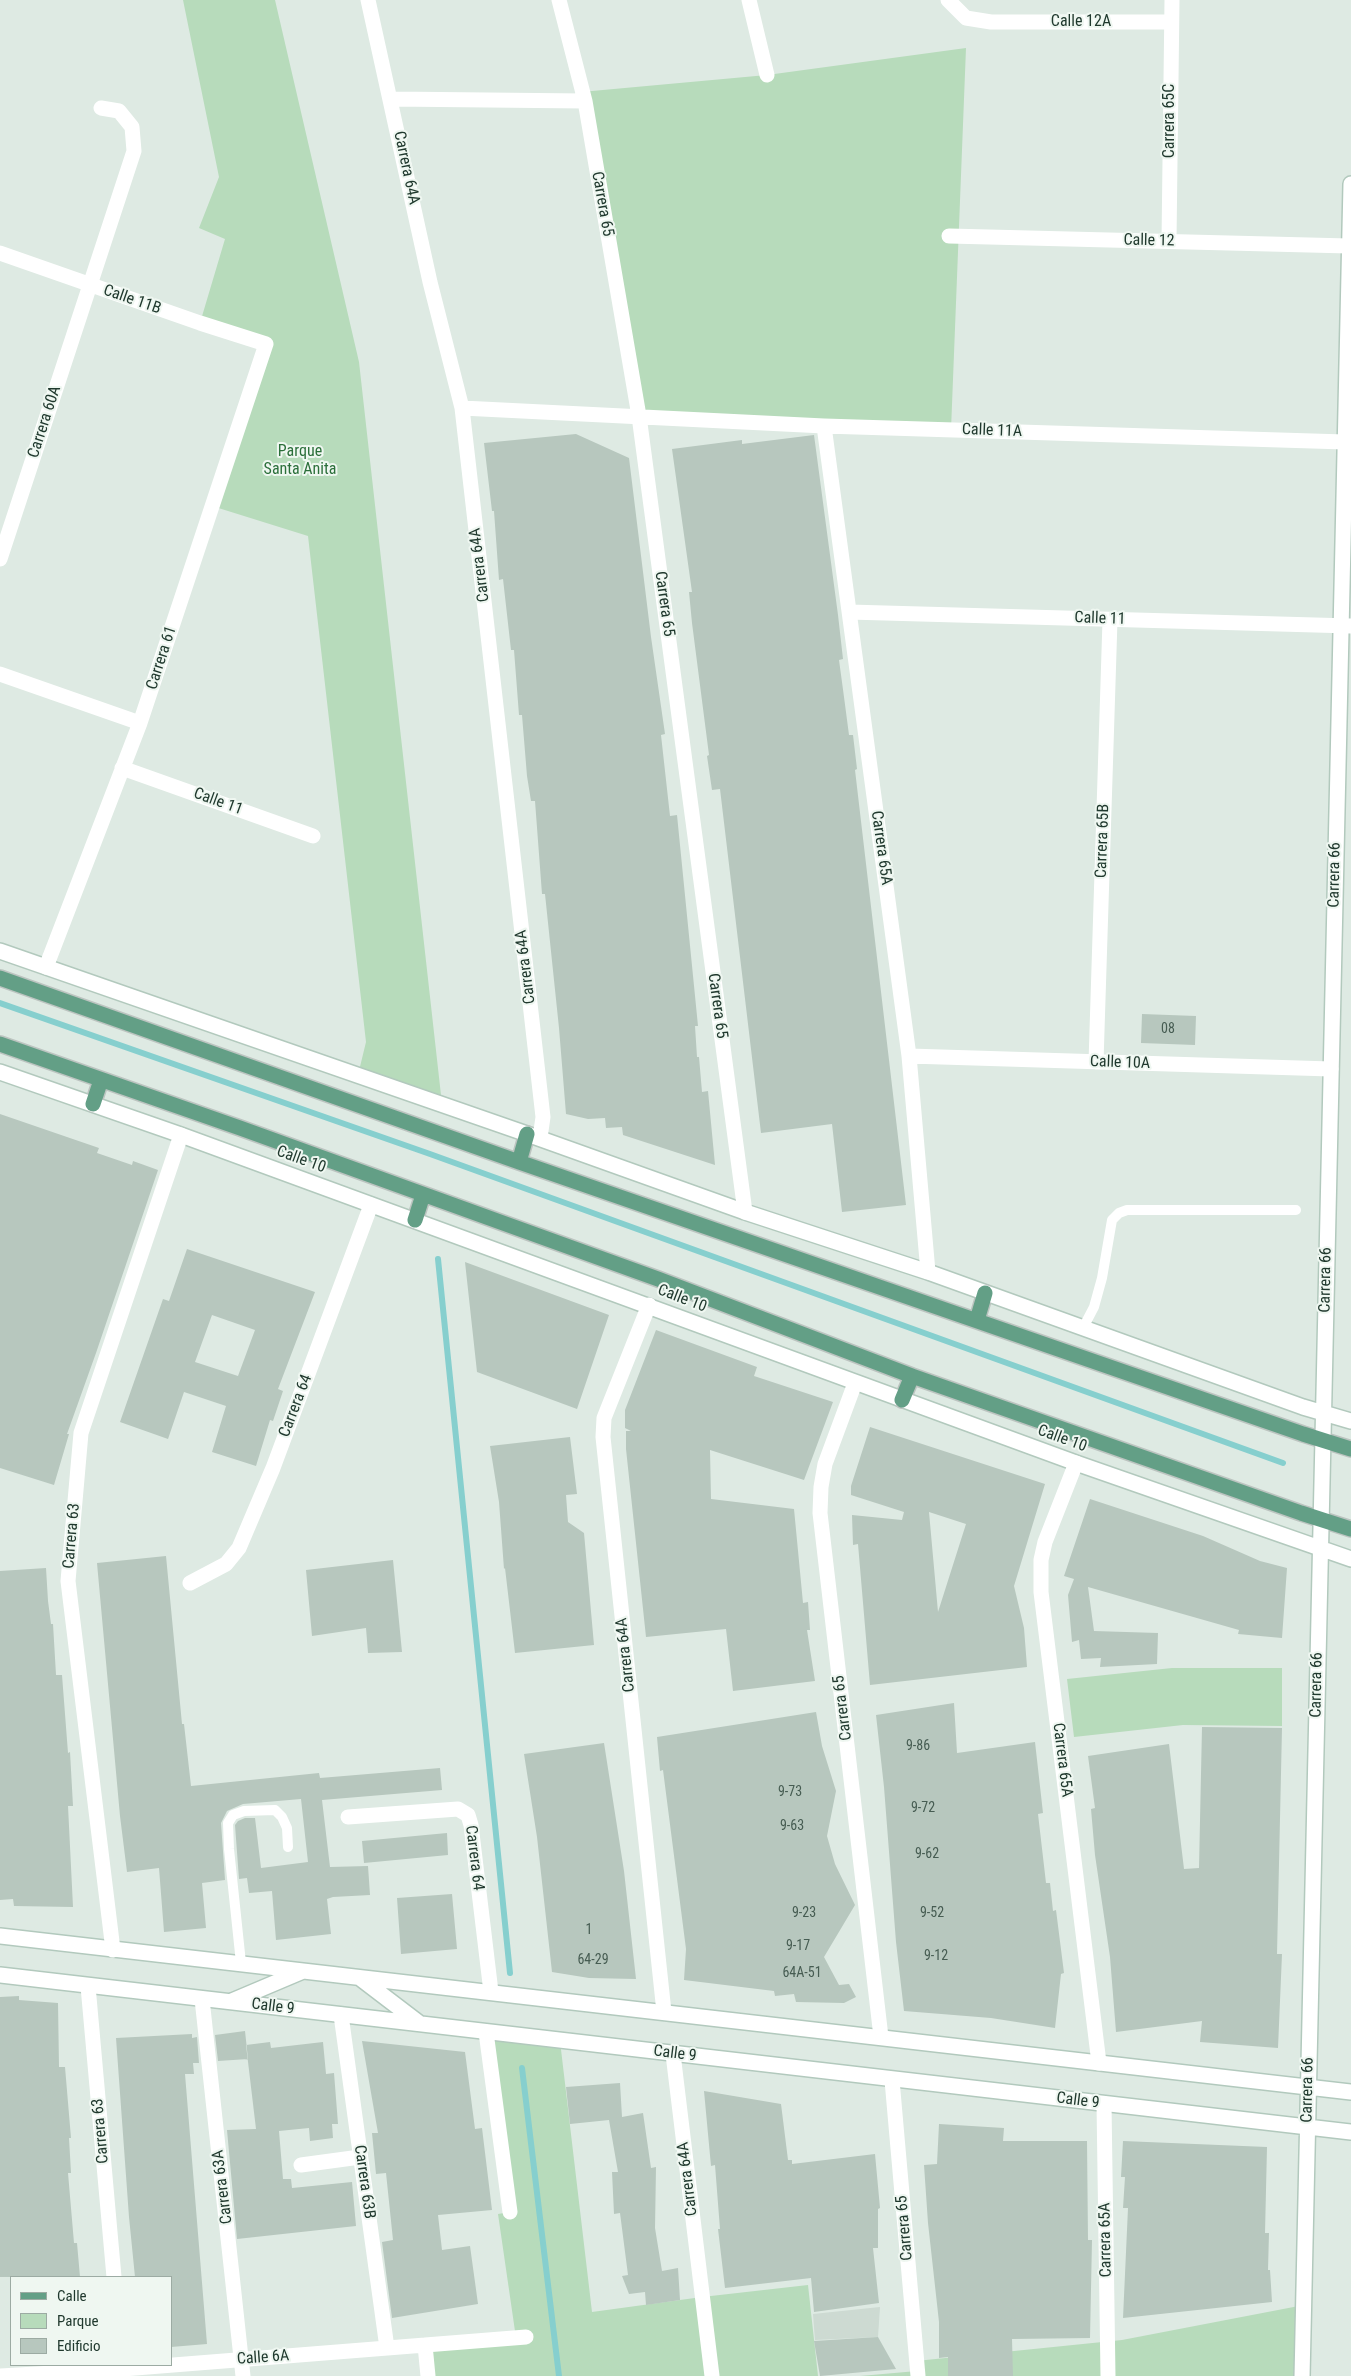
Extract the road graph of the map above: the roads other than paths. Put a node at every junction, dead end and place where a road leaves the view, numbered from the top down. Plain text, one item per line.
1 (368, 0) edge
2 (559, 0) edge
3 (749, 0) edge
4 (948, 0) edge
5 (1172, 0) edge
6 (1171, 22) junction
7 (767, 75) dead end
8 (391, 99) junction
9 (585, 101) junction
10 (101, 108) dead end
11 (1351, 184) edge
12 (949, 236) dead end
13 (1169, 241) junction
14 (1349, 246) junction
15 (0, 253) edge
16 (91, 286) junction
17 (266, 344) joint
18 (462, 408) junction
19 (638, 416) junction
20 (824, 426) junction
21 (1345, 442) junction
22 (0, 559) edge
23 (849, 612) junction
24 (1110, 620) junction
25 (1346, 626) edge
26 (0, 674) edge
27 (140, 723) junction
28 (122, 768) junction
29 (313, 836) dead end
30 (0, 950) edge
31 (46, 967) junction
32 (0, 978) edge
33 (0, 1044) edge
34 (909, 1056) junction
35 (1096, 1062) junction
36 (1331, 1069) junction
37 (0, 1072) edge
38 (101, 1080) junction
39 (93, 1104) junction
40 (181, 1135) junction
41 (533, 1136) junction
42 (519, 1162) junction
43 (423, 1195) junction
44 (371, 1205) junction
45 (1296, 1210) dead end
46 (745, 1212) junction
47 (414, 1220) junction
48 (928, 1272) junction
49 (985, 1293) junction
50 (649, 1305) junction
51 (976, 1320) junction
52 (1083, 1328) junction
53 (912, 1376) junction
54 (855, 1384) junction
55 (902, 1400) junction
56 (1324, 1412) junction
57 (1351, 1421) edge
58 (1323, 1441) junction
59 (1351, 1449) edge
60 (1076, 1463) junction
61 (1321, 1519) junction
62 (1351, 1529) edge
63 (1320, 1548) junction
64 (1351, 1559) edge
65 (190, 1583) dead end
66 (348, 1817) dead end
67 (288, 1846) dead end
68 (0, 1936) edge
69 (113, 1950) junction
70 (241, 1963) junction
71 (304, 1970) junction
72 (0, 1975) edge
73 (359, 1977) junction
74 (88, 1986) junction
75 (490, 1992) junction
76 (202, 1999) junction
77 (231, 2002) junction
78 (664, 2012) junction
79 (341, 2015) junction
80 (420, 2024) junction
81 (486, 2032) junction
82 (881, 2037) junction
83 (673, 2054) junction
84 (1100, 2063) junction
85 (892, 2080) junction
86 (1308, 2087) junction
87 (1351, 2092) edge
88 (1104, 2104) junction
89 (1308, 2128) junction
90 (1351, 2132) edge
91 (360, 2157) junction
92 (300, 2165) dead end
93 (510, 2212) dead end
94 (114, 2276) edge
95 (526, 2337) dead end
96 (425, 2345) junction
97 (387, 2348) junction
98 (240, 2360) junction
99 (172, 2364) edge
100 (140, 2366) edge
101 (123, 2367) edge
102 (0, 2376) edge
103 (243, 2376) edge
104 (428, 2376) edge
105 (712, 2376) edge
106 (918, 2376) edge
107 (1108, 2376) edge
108 (1302, 2376) edge

1 - 8 street, Carrera 64A
2 - 9 street, Carrera 65
3 - 7 street
4 - 6 street, Calle 12A
5 - 6 street, Carrera 65C
6 - 13 street, Carrera 65C
8 - 9 street
8 - 18 street, Carrera 64A
9 - 19 street, Carrera 65
10 - 16 street, Carrera 60A
11 - 14 street, Carrera 66
12 - 13 street, Calle 12
13 - 14 street, Calle 12
14 - 21 street, Carrera 66
15 - 16 street, Calle 11B
16 - 17 street, Calle 11B
16 - 22 street, Carrera 60A
17 - 27 street, Carrera 61
18 - 19 street, Calle 11A
18 - 41 street, Carrera 64A
19 - 20 street, Calle 11A
19 - 46 street, Carrera 65
20 - 21 street, Calle 11A
20 - 23 street, Carrera 65A
21 - 25 street, Carrera 66
23 - 24 street, Calle 11
23 - 34 street, Carrera 65A
24 - 25 street, Calle 11
24 - 35 street, Carrera 65B
25 - 36 street, Carrera 66
26 - 27 street
27 - 28 street, Carrera 61
28 - 29 street, Calle 11
28 - 31 street, Carrera 61
30 - 31 street
31 - 41 street
32 - 42 main road
33 - 38 main road, Calle 10
34 - 35 street, Calle 10A
34 - 48 street, Carrera 65A
35 - 36 street, Calle 10A
36 - 56 street, Carrera 66
37 - 39 street, Calle 10
38 - 39 main road
38 - 43 main road, Calle 10
39 - 40 street, Calle 10
40 - 44 street, Calle 10
40 - 69 street, Carrera 63
41 - 42 main road
41 - 46 street
42 - 51 main road
43 - 47 main road
43 - 53 main road, Calle 10
44 - 47 street, Calle 10
44 - 65 street, Carrera 64
45 - 52 lane
46 - 48 street
47 - 50 street, Calle 10
48 - 49 street
49 - 51 main road
49 - 52 street
50 - 54 street, Calle 10
50 - 78 street, Carrera 64A
51 - 58 main road
52 - 56 street
53 - 55 main road
53 - 61 main road, Calle 10
54 - 55 street, Calle 10
54 - 82 street, Carrera 65
55 - 60 street, Calle 10
56 - 57 street
56 - 58 street, Carrera 66
58 - 59 main road
58 - 61 street, Carrera 66
60 - 63 street, Calle 10
60 - 84 street, Carrera 65A
61 - 62 main road, Calle 10
61 - 63 street, Carrera 66
63 - 64 street, Calle 10
63 - 86 street, Carrera 66
66 - 75 street, Carrera 64
67 - 70 lane
68 - 69 street
69 - 70 street
70 - 71 street
71 - 73 street
71 - 77 street
72 - 74 street, Calle 9
73 - 75 street
73 - 80 street
74 - 76 street, Calle 9
74 - 94 street, Carrera 63
75 - 78 street
76 - 77 street, Calle 9
76 - 98 street, Carrera 63A
77 - 79 street, Calle 9
78 - 82 street
79 - 80 street, Calle 9
79 - 91 street, Carrera 63B
80 - 81 street, Calle 9
81 - 83 street, Calle 9
81 - 93 street
82 - 84 street
83 - 85 street, Calle 9
83 - 105 street, Carrera 64A
84 - 86 street
85 - 88 street, Calle 9
85 - 106 street, Carrera 65
86 - 87 street
86 - 89 street, Carrera 66
88 - 89 street, Calle 9
88 - 107 street, Carrera 65A
89 - 90 street, Calle 9
89 - 108 street, Carrera 66
91 - 92 street
91 - 97 street, Carrera 63B
95 - 96 street, Calle 6A
96 - 97 street, Calle 6A
96 - 104 street
97 - 98 street, Calle 6A
98 - 99 street, Calle 6A
98 - 103 street, Carrera 63A
100 - 101 street, Calle 6A
101 - 102 street, Calle 6A

